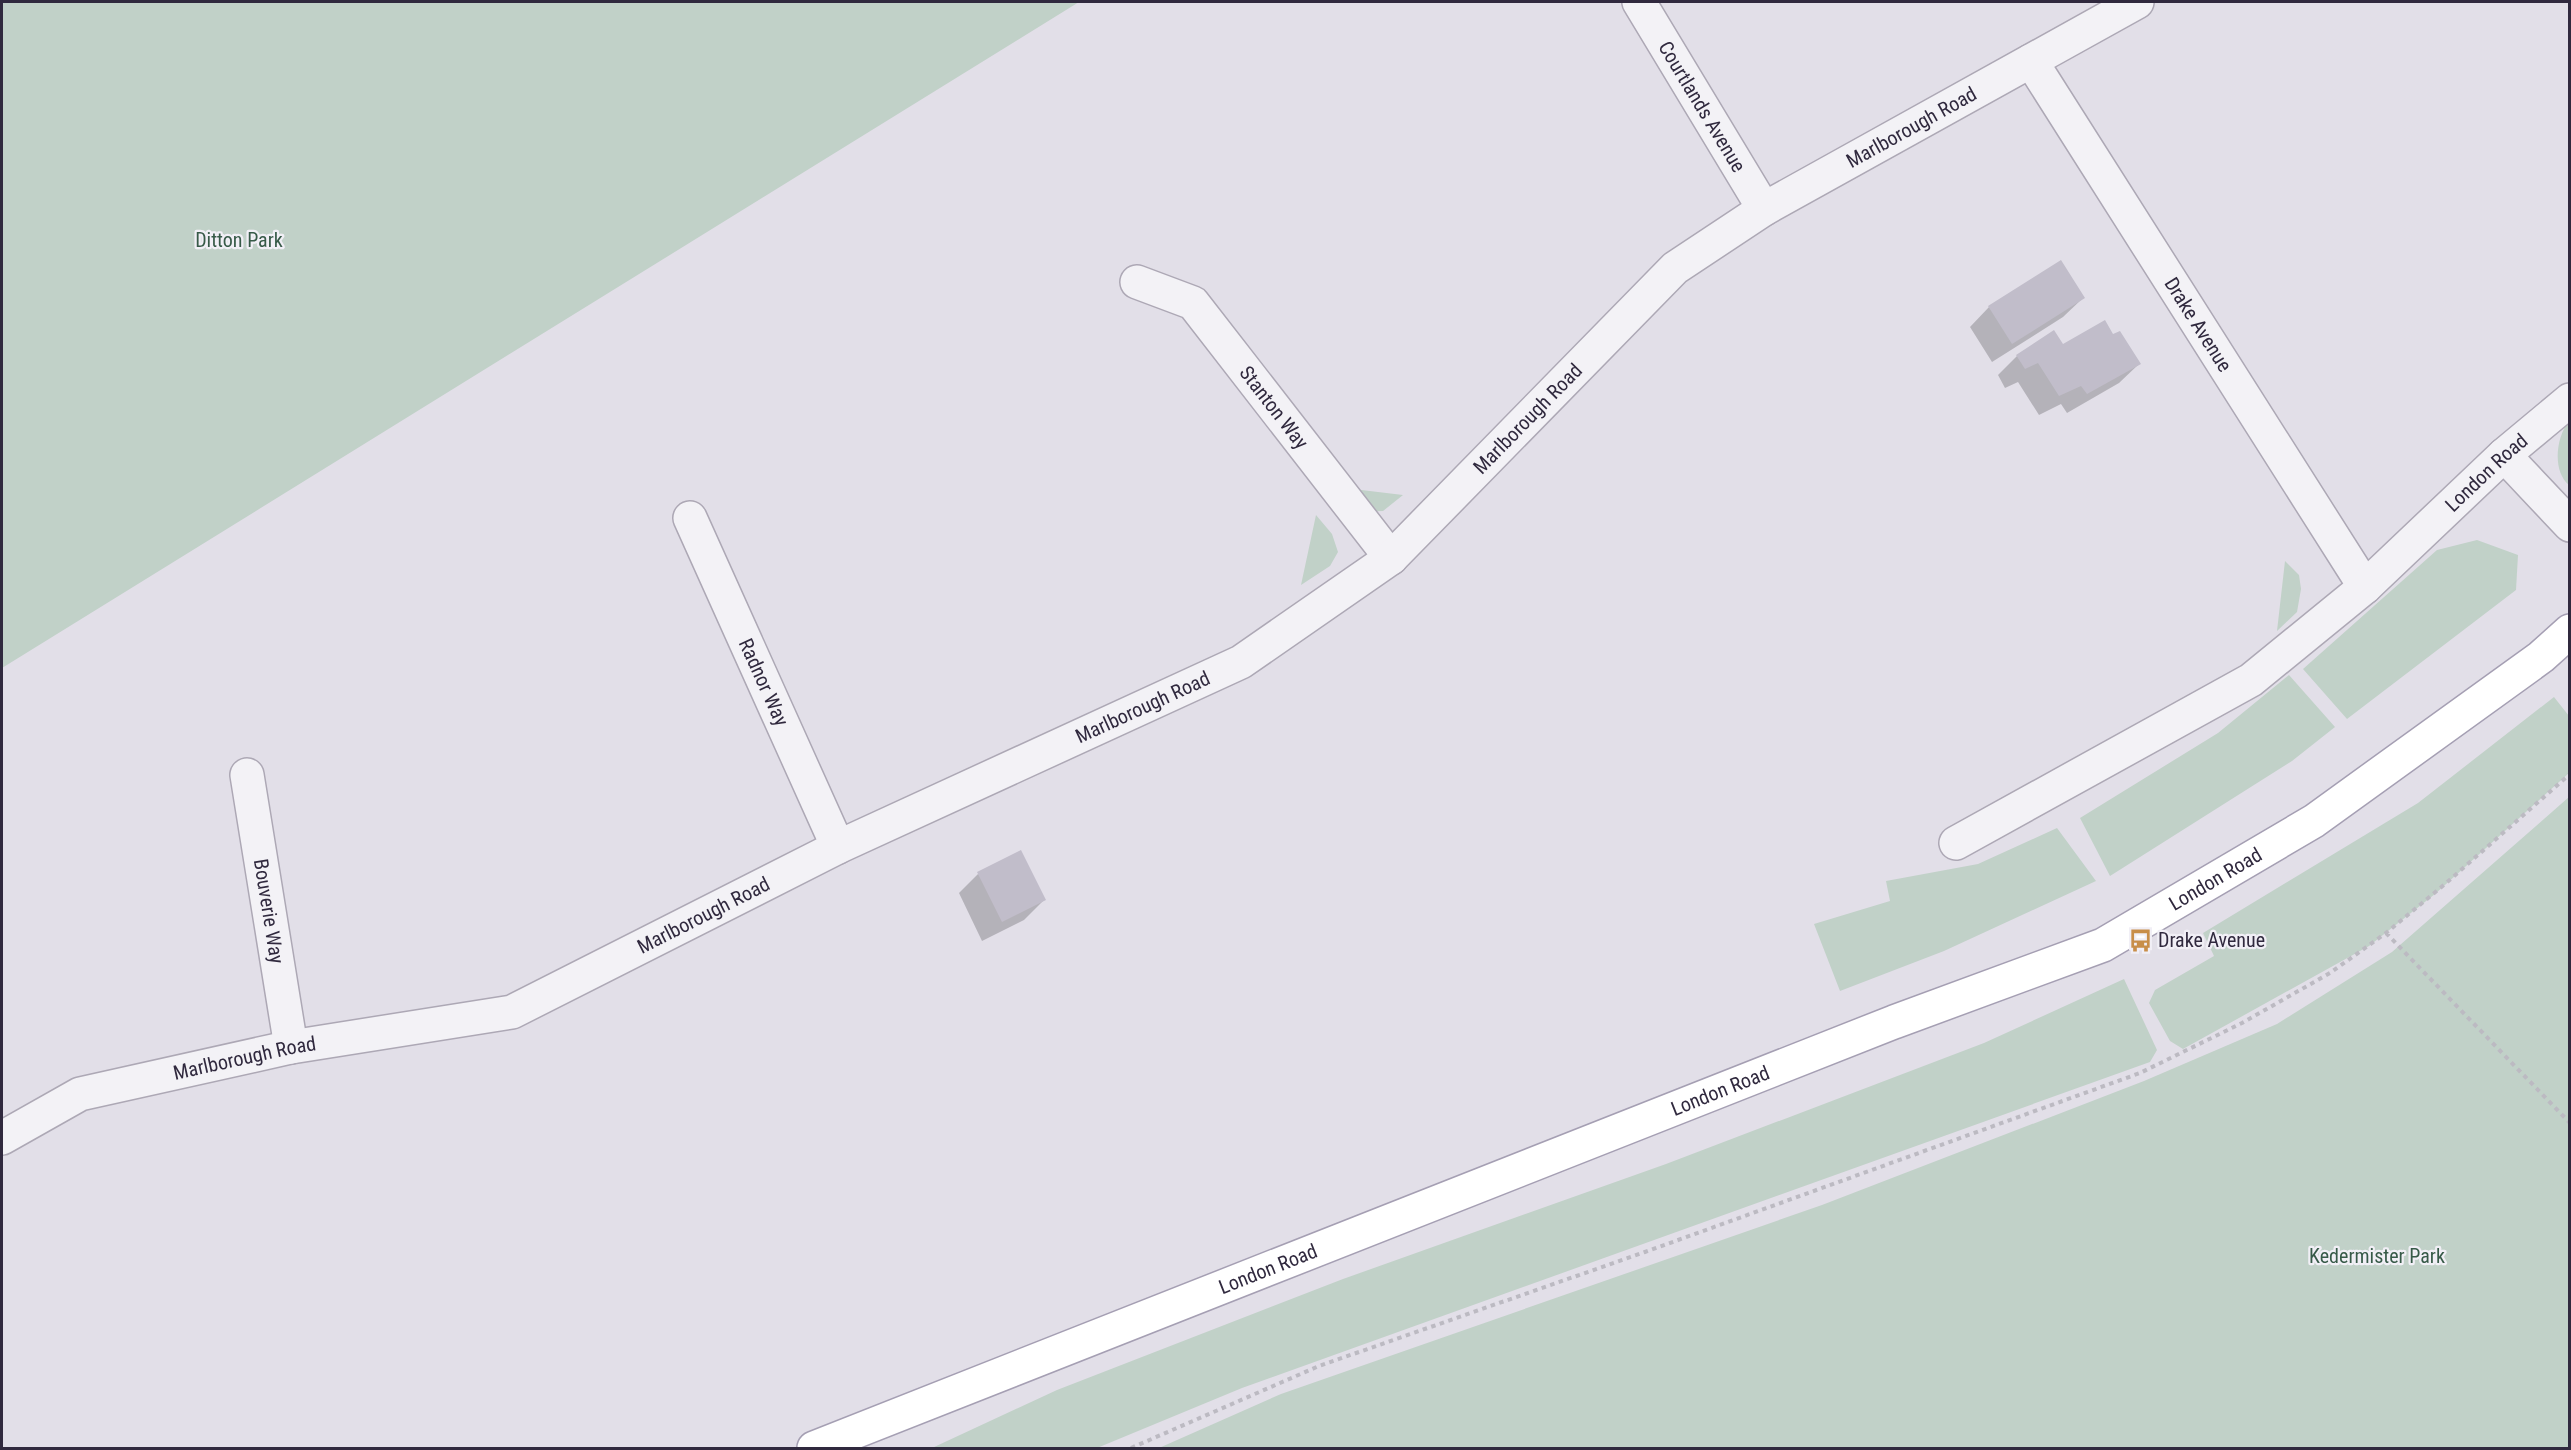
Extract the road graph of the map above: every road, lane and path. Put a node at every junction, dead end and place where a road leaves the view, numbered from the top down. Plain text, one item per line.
1 (1639, 2) edge
2 (2137, 2) edge
3 (2031, 61) junction
4 (1764, 209) junction
5 (1137, 282) dead end
6 (2570, 400) edge
7 (2504, 455) junction
8 (690, 518) dead end
9 (2570, 525) edge
10 (1391, 558) junction
11 (2365, 587) junction
12 (2570, 631) edge
13 (2570, 774) edge
14 (247, 775) dead end
15 (1956, 843) dead end
16 (838, 847) junction
17 (2386, 933) junction
18 (291, 1047) junction
19 (2570, 1123) edge
20 (2, 1138) edge
21 (814, 1449) edge
22 (1131, 1449) edge

1 - 4 street, Courtlands Avenue
2 - 3 street, Marlborough Road
3 - 4 street, Marlborough Road
3 - 11 street, Drake Avenue
4 - 10 street, Marlborough Road
5 - 10 street, Stanton Way
6 - 7 street, London Road
7 - 9 street
7 - 11 street, London Road
8 - 16 street, Radnor Way
10 - 16 street, Marlborough Road
11 - 15 street, London Road
12 - 21 main road, London Road
13 - 17 path
14 - 18 street, Bouverie Way
16 - 18 street, Marlborough Road
17 - 19 path
17 - 22 path
18 - 20 street, Marlborough Road

